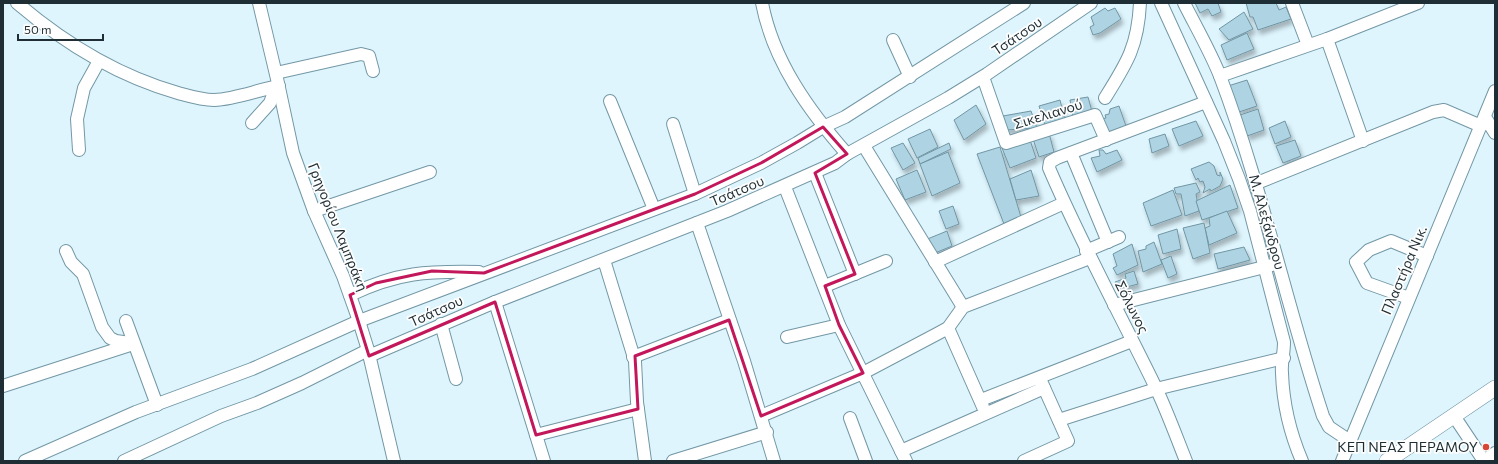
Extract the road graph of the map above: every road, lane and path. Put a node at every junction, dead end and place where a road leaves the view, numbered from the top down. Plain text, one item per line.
1 (17, 3) edge
2 (259, 3) edge
3 (762, 3) edge
4 (1024, 3) edge
5 (1091, 3) edge
6 (1140, 3) edge
7 (1161, 3) edge
8 (1184, 3) edge
9 (1292, 3) edge
10 (1418, 3) edge
11 (1327, 39) junction
12 (893, 40) dead end
13 (1308, 45) junction
14 (99, 61) junction
15 (373, 71) dead end
16 (276, 73) junction
17 (1220, 76) junction
18 (910, 77) junction
19 (983, 77) junction
20 (277, 86) junction
21 (1495, 91) edge
22 (1105, 98) dead end
23 (610, 101) dead end
24 (1206, 102) junction
25 (1483, 122) junction
26 (252, 123) dead end
27 (673, 124) dead end
28 (823, 126) junction
29 (1495, 133) edge
30 (1106, 140) junction
31 (1363, 141) junction
32 (864, 146) junction
33 (79, 150) dead end
34 (1071, 153) junction
35 (847, 154) junction
36 (430, 172) dead end
37 (815, 173) junction
38 (1256, 183) junction
39 (785, 187) junction
40 (694, 194) junction
41 (1064, 203) junction
42 (654, 209) junction
43 (314, 212) junction
44 (697, 223) junction
45 (66, 251) dead end
46 (1088, 255) junction
47 (1427, 256) junction
48 (604, 260) junction
49 (886, 261) dead end
50 (934, 262) junction
51 (1279, 263) junction
52 (1264, 266) junction
53 (484, 272) junction
54 (855, 274) junction
55 (825, 286) junction
56 (350, 295) junction
57 (1409, 298) junction
58 (495, 302) junction
59 (1114, 305) junction
60 (964, 307) junction
61 (729, 320) junction
62 (126, 321) dead end
63 (359, 321) junction
64 (441, 324) junction
65 (839, 324) junction
66 (948, 328) junction
67 (787, 337) dead end
68 (1132, 341) junction
69 (133, 344) junction
70 (369, 353) junction
71 (633, 357) junction
72 (1284, 358) junction
73 (863, 373) junction
74 (1040, 376) junction
75 (456, 379) dead end
76 (3, 386) edge
77 (1044, 388) junction
78 (1495, 388) edge
79 (1156, 389) junction
80 (981, 400) junction
81 (157, 405) junction
82 (638, 408) junction
83 (987, 414) junction
84 (762, 416) junction
85 (1454, 416) junction
86 (850, 418) dead end
87 (1059, 420) junction
88 (767, 432) junction
89 (536, 435) junction
90 (1350, 441) junction
91 (1495, 453) edge
92 (903, 456) edge
93 (25, 461) edge
94 (124, 461) edge
95 (394, 461) edge
96 (544, 461) edge
97 (645, 461) edge
98 (673, 461) edge
99 (774, 461) edge
100 (866, 461) edge
101 (1024, 461) edge
102 (1186, 461) edge
103 (1302, 461) edge
104 (1342, 461) edge
105 (1387, 461) edge
106 (1484, 461) edge

1 - 14 street
2 - 16 street, Γρηγορίου Λαμπράκη
3 - 28 street
4 - 18 street
5 - 19 street, Τσάτσου
6 - 22 street
7 - 24 street, Μ. Αλεξάνδρου
8 - 17 street, Μ. Αλεξάνδρου
9 - 13 street
10 - 11 street
11 - 13 street
11 - 31 street
12 - 18 street
13 - 17 street
14 - 20 street
14 - 33 street
15 - 16 street
16 - 20 street, Γρηγορίου Λαμπράκη
17 - 38 street, Μ. Αλεξάνδρου
18 - 28 street
19 - 30 street, Σικελιανού
19 - 32 street, Τσάτσου
20 - 26 street
20 - 43 street, Γρηγορίου Λαμπράκη
21 - 25 street, Πλαστήρα Νικ.
23 - 42 street
24 - 30 street
24 - 52 street, Μ. Αλεξάνδρου
25 - 29 street
25 - 31 street
25 - 47 street, Πλαστήρα Νικ.
27 - 40 street
28 - 35 street
28 - 40 street
30 - 34 street
31 - 38 street
32 - 35 street, Τσάτσου
32 - 50 street
34 - 41 street, Σόλωνος
34 - 46 street
35 - 37 street, Τσάτσου
36 - 43 street
37 - 39 street, Τσάτσου
37 - 54 street
38 - 51 street, Μ. Αλεξάνδρου
39 - 44 street, Τσάτσου
39 - 55 street
40 - 42 street
41 - 46 street, Σόλωνος
41 - 50 street
42 - 53 street
43 - 56 street, Γρηγορίου Λαμπράκη
44 - 48 street, Τσάτσου
44 - 61 street
45 - 69 street
46 - 59 street, Σόλωνος
46 - 60 street
47 - 57 street, Πλαστήρα Νικ.
47 - 57 street
48 - 58 street, Τσάτσου
48 - 71 street
49 - 54 street
50 - 60 street
51 - 52 street
51 - 90 street, Μ. Αλεξάνδρου
52 - 59 street
52 - 72 street, Μ. Αλεξάνδρου
53 - 56 street
53 - 63 street
54 - 55 street
55 - 65 street
56 - 63 street, Γρηγορίου Λαμπράκη
57 - 90 street, Πλαστήρα Νικ.
58 - 64 street, Τσάτσου
58 - 89 street
59 - 68 street, Σόλωνος
60 - 66 street
61 - 71 street
61 - 84 street
62 - 69 street
63 - 70 street, Γρηγορίου Λαμπράκη
63 - 81 street
64 - 70 street, Τσάτσου
64 - 75 street
65 - 67 street
65 - 73 street
66 - 73 street
66 - 80 street
68 - 74 street
68 - 79 street, Σόλωνος
69 - 76 street
69 - 81 street
70 - 94 street, Τσάτσου
70 - 95 street, Γρηγορίου Λαμπράκη
71 - 82 street
72 - 79 street
72 - 103 street, Μ. Αλεξάνδρου
73 - 84 street
73 - 92 street
74 - 77 street
74 - 80 street
77 - 83 street
77 - 87 street
78 - 85 main road
79 - 87 street
79 - 102 street, Σόλωνος
80 - 83 street
81 - 93 street
82 - 89 street
82 - 97 street
83 - 92 street
84 - 88 street
85 - 105 main road
85 - 106 street
86 - 100 street
87 - 101 street
88 - 98 street
88 - 99 street
89 - 96 street
90 - 104 street, Πλαστήρα Νικ.
91 - 106 street

